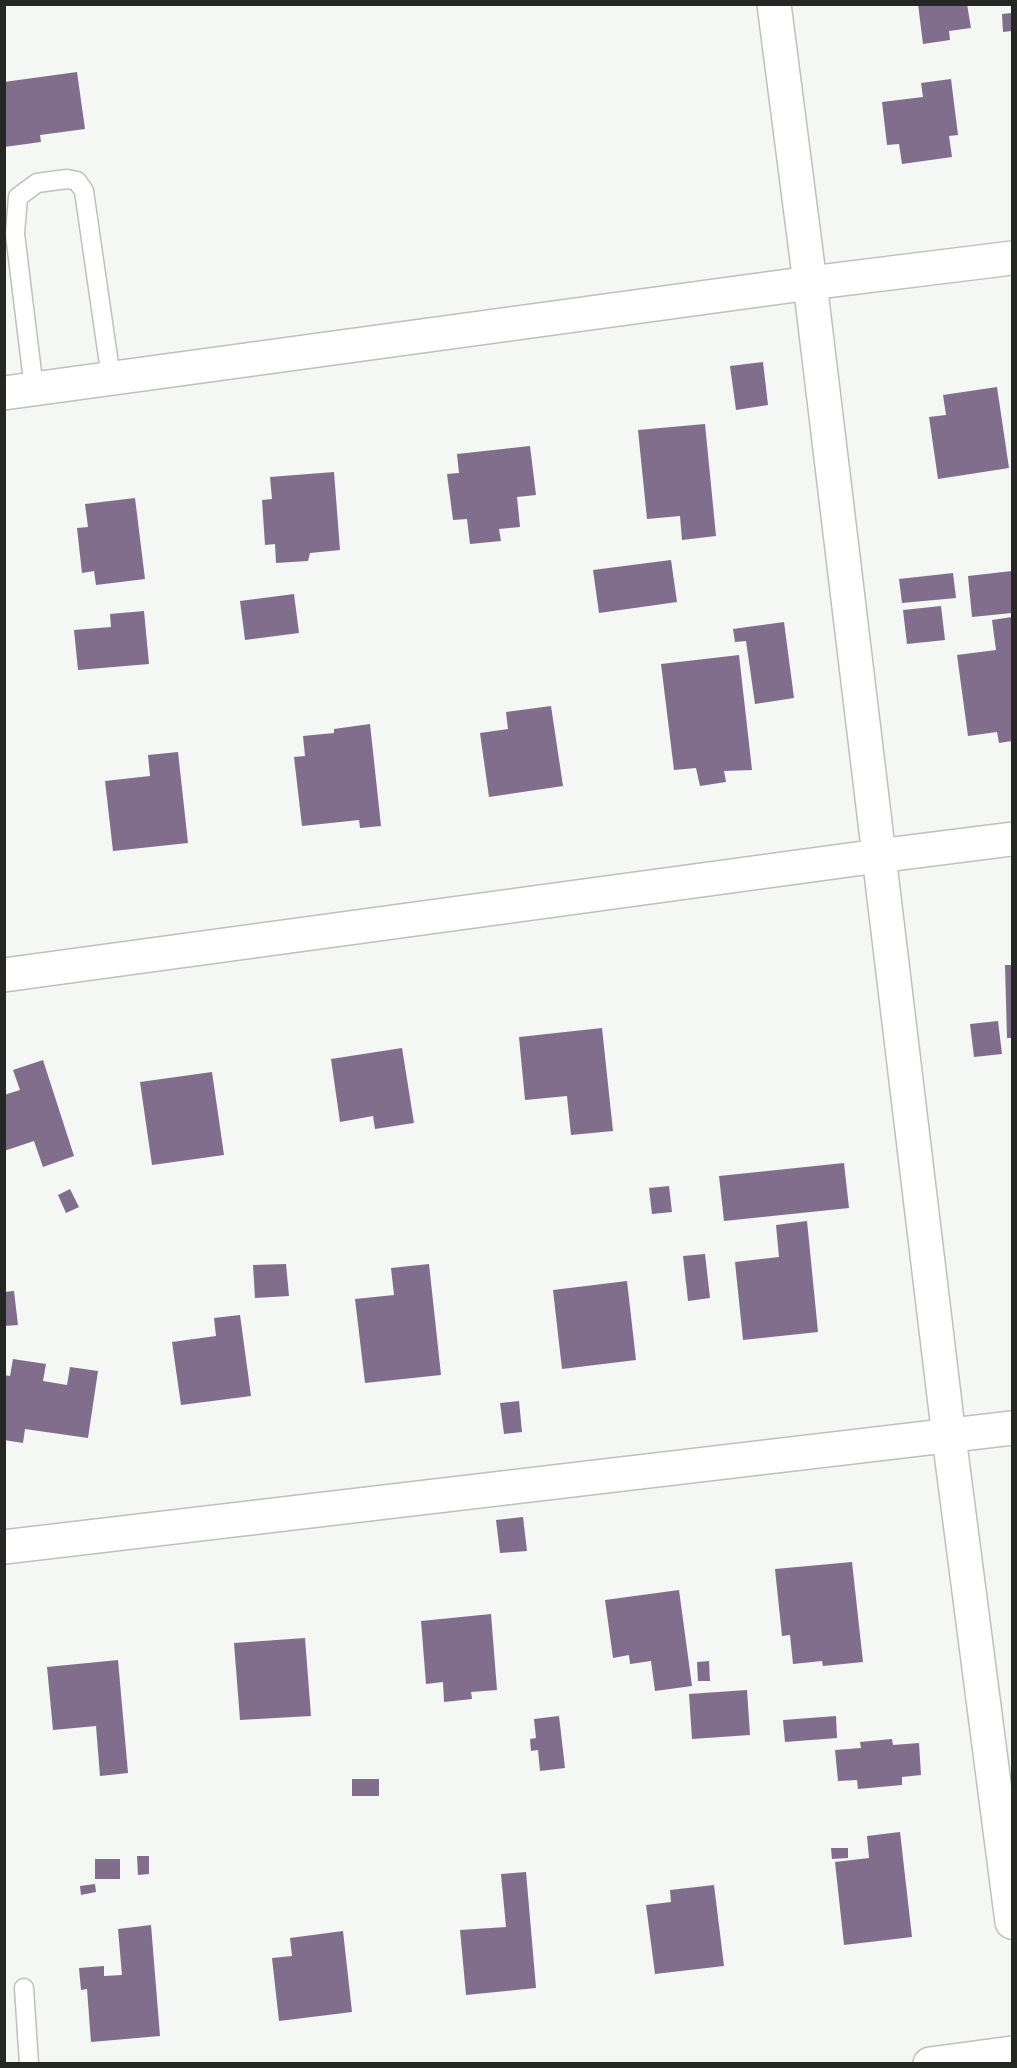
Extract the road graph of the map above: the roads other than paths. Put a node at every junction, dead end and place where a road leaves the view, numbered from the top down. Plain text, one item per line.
1 (774, 4) edge
2 (1012, 258) edge
3 (810, 283) junction
4 (111, 378) junction
5 (19, 391) edge
6 (1012, 839) edge
7 (878, 856) junction
8 (4, 975) edge
9 (1012, 1428) edge
10 (949, 1437) junction
11 (4, 1547) edge
12 (1012, 1922) edge
13 (24, 1988) dead end
14 (1012, 2053) edge
15 (30, 2064) edge
16 (930, 2064) edge

1 - 3 street
2 - 3 street
3 - 4 street
3 - 7 street
4 - 5 street
4 - 5 lane
6 - 7 street
7 - 8 street
7 - 10 street
9 - 10 street
10 - 11 street
10 - 12 street
13 - 15 lane
14 - 16 street

